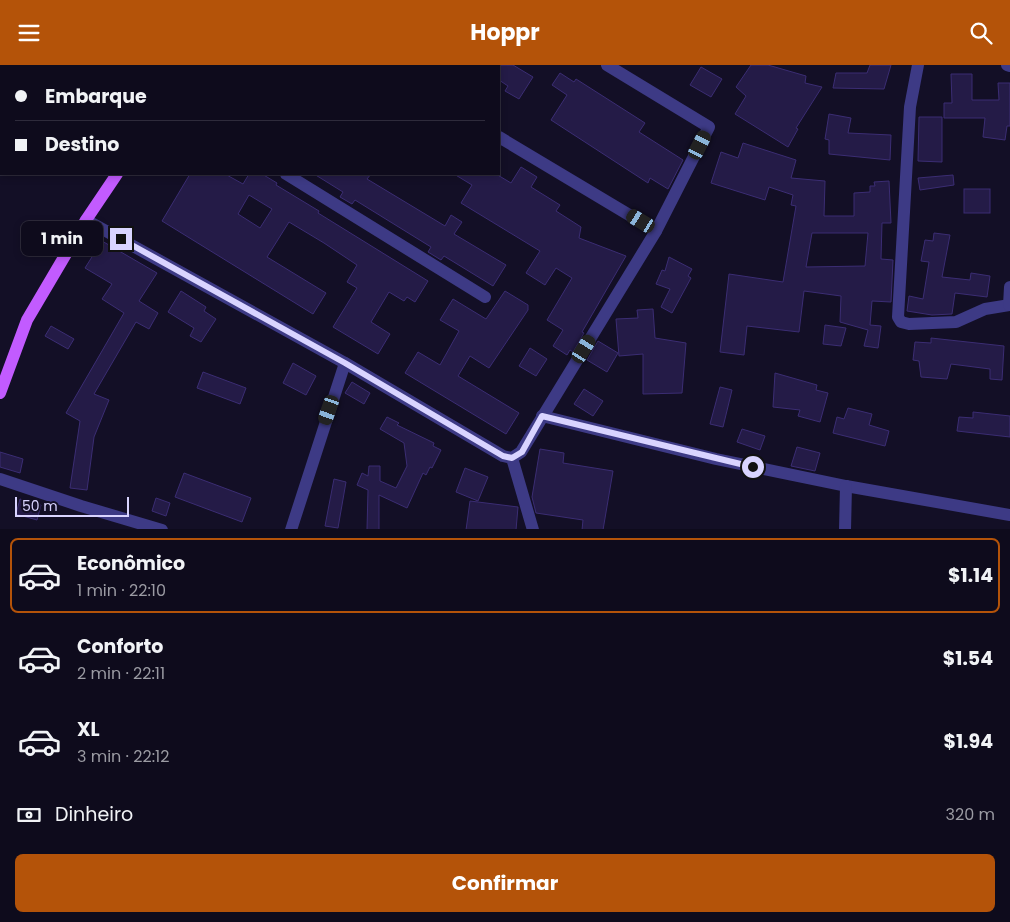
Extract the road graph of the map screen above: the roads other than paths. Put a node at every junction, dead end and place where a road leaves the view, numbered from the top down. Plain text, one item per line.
1 (607, 65) edge
2 (918, 65) edge
3 (500, 138) edge
4 (116, 175) edge
5 (288, 175) edge
6 (86, 220) junction
7 (656, 231) junction
8 (1010, 287) edge
9 (486, 297) dead end
10 (1009, 305) edge
11 (345, 363) junction
12 (0, 393) edge
13 (542, 416) junction
14 (512, 458) junction
15 (0, 479) edge
16 (846, 486) junction
17 (1010, 515) edge
18 (127, 525) edge
19 (162, 529) edge
20 (291, 529) edge
21 (533, 529) edge
22 (845, 529) edge

1 - 7 street
2 - 10 street
3 - 7 street
4 - 6 main road
5 - 9 street
6 - 11 street
6 - 12 main road
7 - 13 street
8 - 10 street
11 - 14 street
11 - 20 street
13 - 14 street
13 - 16 street
14 - 21 street
15 - 18 street
16 - 17 street
16 - 22 street
18 - 19 street

